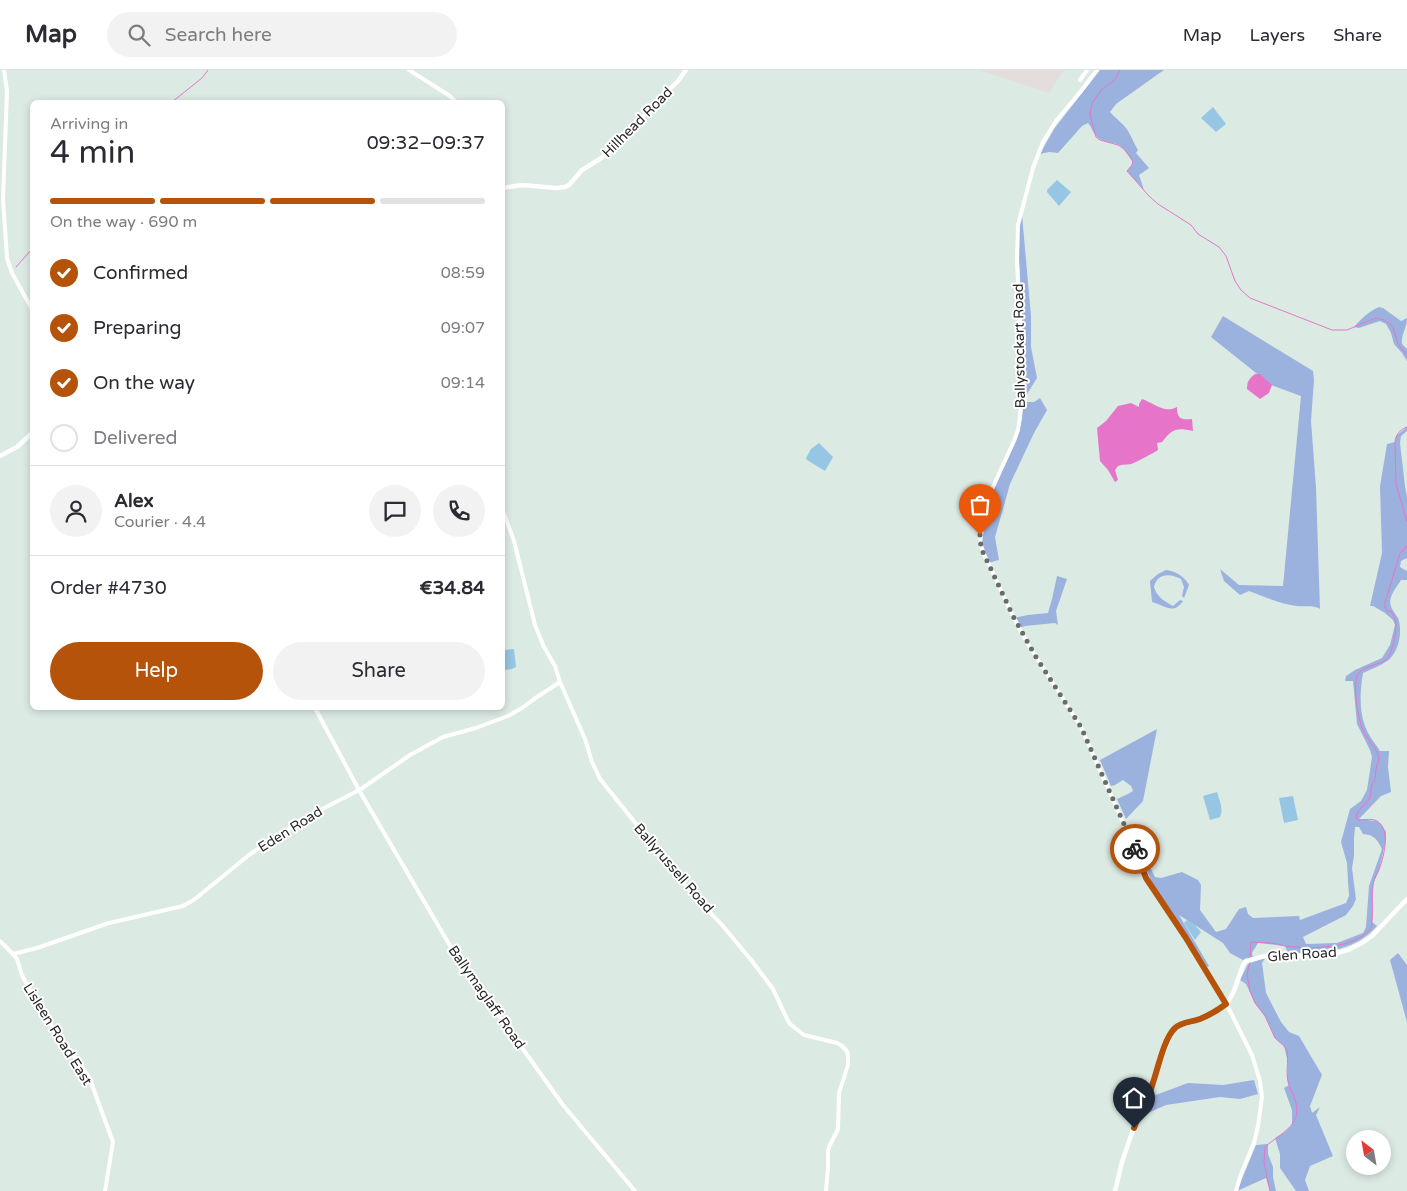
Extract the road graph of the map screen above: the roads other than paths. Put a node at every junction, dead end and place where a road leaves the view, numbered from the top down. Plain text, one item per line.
1 (4, 70) edge
2 (409, 70) edge
3 (686, 70) edge
4 (1087, 70) edge
5 (1097, 70) edge
6 (1080, 80) dead end
7 (454, 100) edge
8 (505, 188) edge
9 (30, 305) edge
10 (30, 435) edge
11 (0, 456) edge
12 (505, 516) edge
13 (560, 682) junction
14 (316, 710) edge
15 (359, 790) junction
16 (1407, 898) edge
17 (0, 941) edge
18 (14, 954) junction
19 (1226, 1004) junction
20 (105, 1191) edge
21 (635, 1191) edge
22 (826, 1191) edge
23 (1115, 1191) edge
24 (1236, 1191) edge

1 - 9 street
2 - 7 street
3 - 8 street, Hillhead Road
4 - 6 street
5 - 19 street, Ballystockart Road
10 - 11 street
12 - 13 street, Ballyrussell Road
13 - 15 street, Eden Road
13 - 22 street, Ballyrussell Road
14 - 15 street, Ballymaglaff Road
15 - 18 street, Eden Road
15 - 21 street, Ballymaglaff Road
16 - 19 street, Glen Road
17 - 18 street, Lisleen Road East
18 - 20 street, Lisleen Road East
19 - 23 street
19 - 24 street, Ballystockart Road

